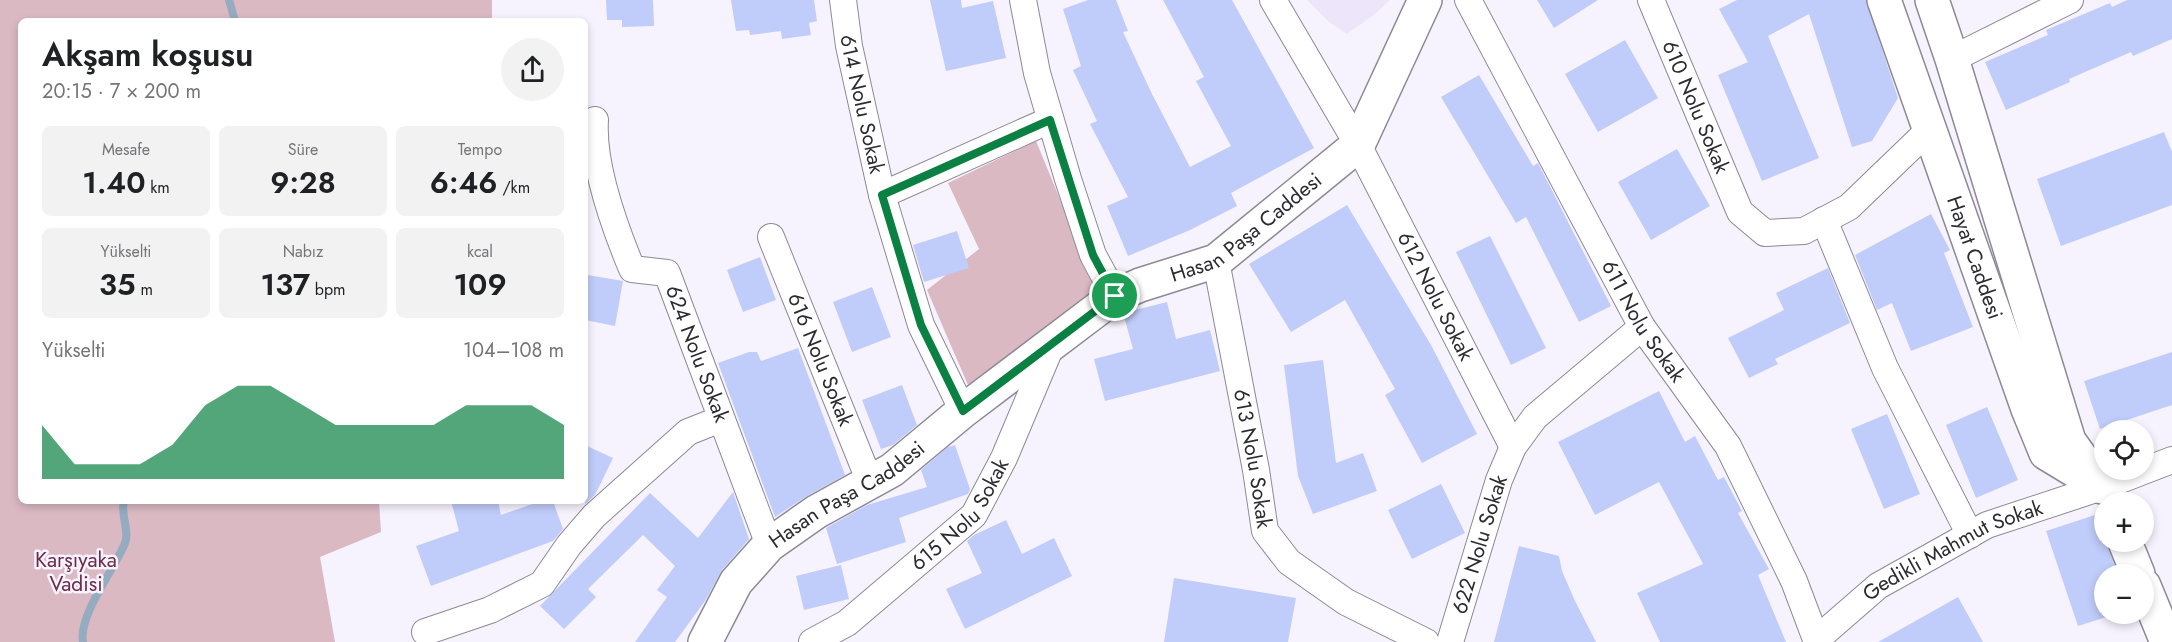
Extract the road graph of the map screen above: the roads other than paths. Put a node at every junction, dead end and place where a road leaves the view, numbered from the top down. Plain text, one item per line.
1 (843, 0) edge
2 (1023, 0) edge
3 (1273, 0) edge
4 (1425, 0) edge
5 (1468, 0) edge
6 (1651, 0) edge
7 (1884, 0) edge
8 (1932, 0) edge
9 (2070, 0) edge
10 (1952, 59) junction
11 (595, 120) dead end
12 (1050, 120) junction
13 (1929, 130) junction
14 (1358, 145) junction
15 (882, 195) junction
16 (1824, 220) junction
17 (771, 237) dead end
18 (1216, 261) junction
19 (1115, 296) junction
20 (1642, 327) junction
21 (1052, 344) junction
22 (963, 411) junction
23 (721, 419) junction
24 (1513, 447) junction
25 (2172, 460) edge
26 (870, 482) junction
27 (2101, 492) edge
28 (2103, 492) edge
29 (2111, 492) edge
30 (2094, 498) edge
31 (1970, 535) junction
32 (769, 544) junction
33 (2154, 610) edge
34 (425, 632) dead end
35 (1817, 641) edge
36 (705, 642) edge
37 (812, 642) edge
38 (1426, 642) edge
39 (1450, 642) edge
40 (2167, 642) edge

1 - 15 street, 614 Nolu Sokak
2 - 12 street
3 - 14 street, 612 Nolu Sokak
4 - 14 street, Hasan Paşa Caddesi
5 - 20 street, 611 Nolu Sokak
6 - 16 street, 610 Nolu Sokak
7 - 13 street, Hayat Caddesi
8 - 10 street, Hayat Caddesi
9 - 10 street
10 - 28 street, Hayat Caddesi
11 - 23 street, 624 Nolu Sokak
12 - 15 street
12 - 19 street
13 - 16 street
13 - 27 street, Hayat Caddesi
14 - 18 street, Hasan Paşa Caddesi
14 - 24 street, 612 Nolu Sokak
15 - 22 street, 614 Nolu Sokak
16 - 31 street
17 - 26 street, 616 Nolu Sokak
18 - 19 street, Hasan Paşa Caddesi
18 - 38 street, 613 Nolu Sokak
19 - 21 street, Hasan Paşa Caddesi
20 - 24 street, 622 Nolu Sokak
20 - 35 street, 611 Nolu Sokak
21 - 22 street, Hasan Paşa Caddesi
21 - 37 street, 615 Nolu Sokak
22 - 26 street, Hasan Paşa Caddesi
23 - 32 street, 624 Nolu Sokak
23 - 34 street
24 - 39 street, 622 Nolu Sokak
25 - 29 street, Gedikli Mahmut Sokak
26 - 32 street, Hasan Paşa Caddesi
30 - 31 street, Gedikli Mahmut Sokak
31 - 35 street, Gedikli Mahmut Sokak
32 - 36 street, Hasan Paşa Caddesi
33 - 40 street

